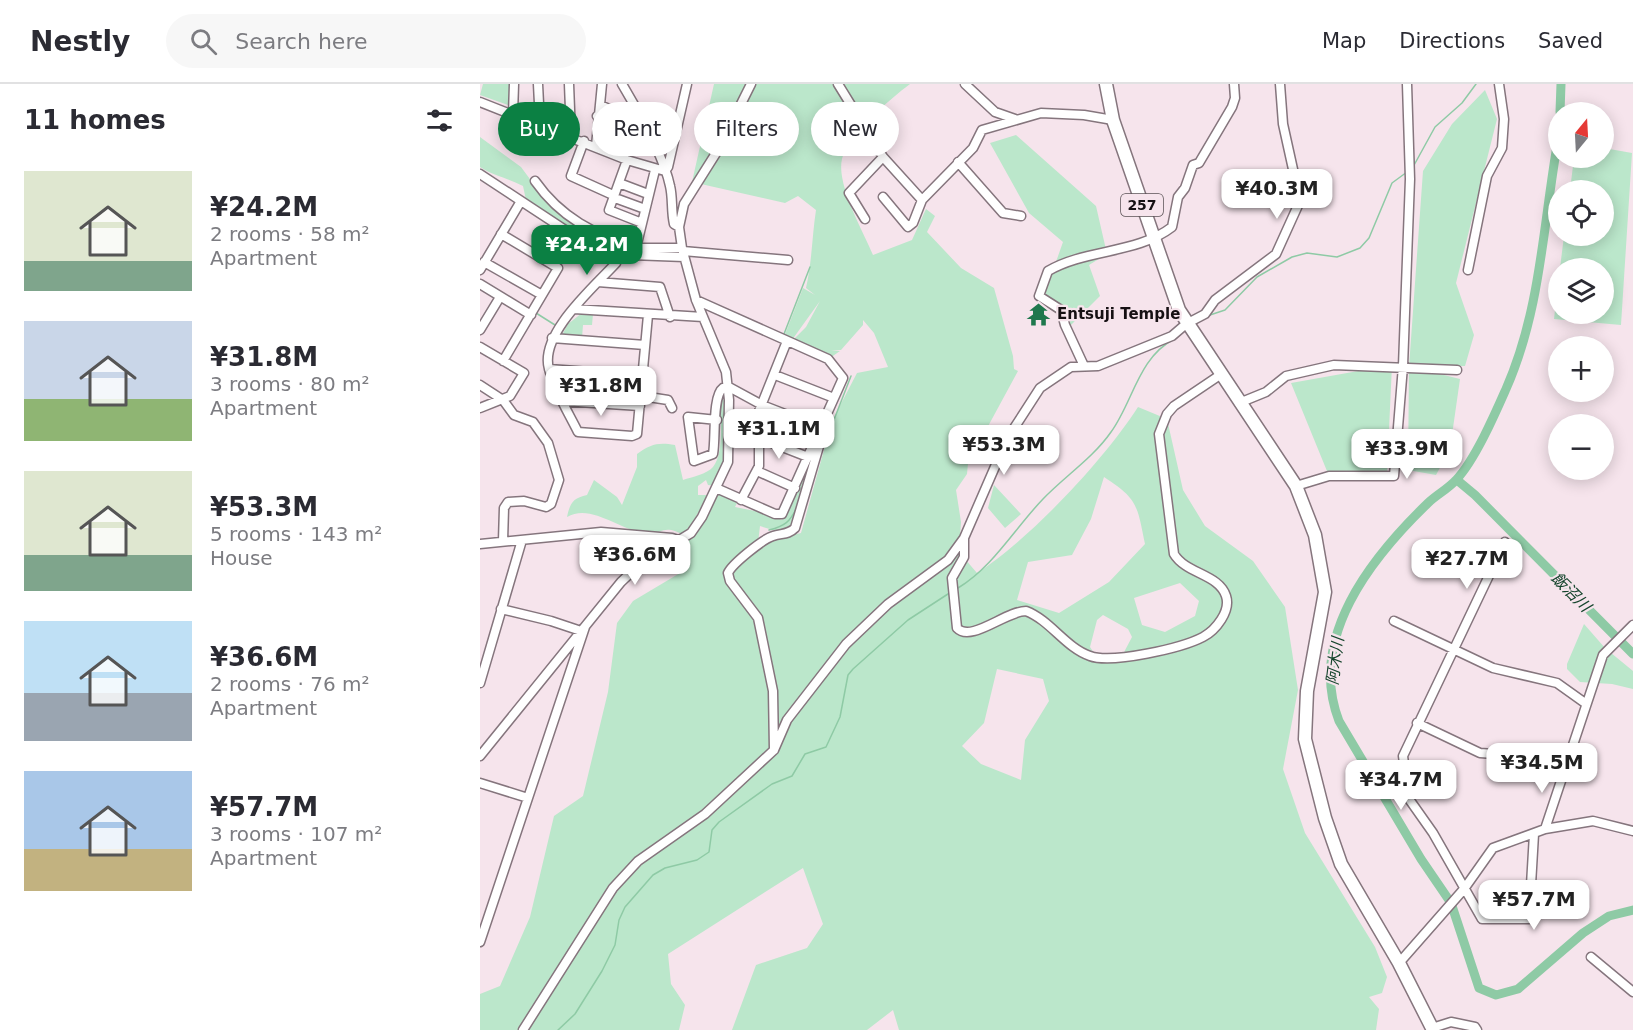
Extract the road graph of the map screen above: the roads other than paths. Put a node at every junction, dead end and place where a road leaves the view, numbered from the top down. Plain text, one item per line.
1 (514, 84) edge
2 (538, 84) edge
3 (569, 84) edge
4 (602, 84) edge
5 (622, 84) edge
6 (687, 84) edge
7 (751, 84) edge
8 (838, 84) edge
9 (965, 84) edge
10 (1106, 84) edge
11 (1234, 84) edge
12 (1280, 84) edge
13 (1407, 84) edge
14 (1499, 84) edge
15 (480, 102) edge
16 (513, 102) edge
17 (539, 102) edge
18 (570, 102) edge
19 (600, 102) edge
20 (632, 102) edge
21 (498, 109) edge
22 (1015, 119) junction
23 (1113, 120) junction
24 (580, 139) edge
25 (584, 141) junction
26 (592, 144) edge
27 (618, 156) edge
28 (658, 156) edge
29 (883, 158) junction
30 (627, 160) junction
31 (958, 162) junction
32 (654, 170) junction
33 (665, 171) junction
34 (480, 174) edge
35 (535, 181) dead end
36 (619, 183) junction
37 (648, 194) junction
38 (614, 196) junction
39 (883, 198) dead end
40 (521, 201) junction
41 (922, 201) junction
42 (684, 204) junction
43 (671, 206) junction
44 (645, 209) junction
45 (1022, 216) dead end
46 (865, 219) dead end
47 (642, 223) junction
48 (679, 227) junction
49 (501, 234) junction
50 (1153, 238) junction
51 (636, 248) junction
52 (683, 252) junction
53 (620, 253) junction
54 (788, 260) dead end
55 (482, 266) edge
56 (1468, 270) dead end
57 (598, 282) junction
58 (480, 284) edge
59 (542, 295) junction
60 (500, 297) junction
61 (696, 300) junction
62 (574, 309) junction
63 (532, 312) junction
64 (648, 315) junction
65 (670, 317) junction
66 (703, 317) junction
67 (1189, 329) junction
68 (480, 330) edge
69 (552, 338) junction
70 (787, 340) junction
71 (645, 345) junction
72 (480, 347) edge
73 (503, 361) junction
74 (1084, 366) junction
75 (1403, 366) junction
76 (549, 369) junction
77 (1457, 370) dead end
78 (775, 375) junction
79 (1220, 375) junction
80 (643, 376) junction
81 (480, 385) edge
82 (729, 387) junction
83 (642, 396) junction
84 (834, 398) junction
85 (503, 400) junction
86 (563, 401) junction
87 (1239, 403) junction
88 (762, 405) junction
89 (640, 406) junction
90 (480, 408) edge
91 (672, 408) dead end
92 (717, 420) junction
93 (821, 428) junction
94 (759, 438) junction
95 (808, 457) junction
96 (758, 471) junction
97 (1296, 486) junction
98 (716, 488) junction
99 (795, 488) junction
100 (741, 500) junction
101 (964, 538) junction
102 (522, 540) junction
103 (678, 540) junction
104 (503, 541) junction
105 (1505, 542) dead end
106 (480, 544) edge
107 (501, 609) junction
108 (1394, 621) dead end
109 (1630, 628) edge
110 (583, 629) junction
111 (1452, 649) junction
112 (480, 683) edge
113 (1586, 703) junction
114 (1417, 723) junction
115 (774, 750) junction
116 (480, 756) edge
117 (1564, 767) junction
118 (480, 783) edge
119 (528, 798) junction
120 (1545, 830) junction
121 (1633, 831) edge
122 (1534, 834) junction
123 (1464, 889) junction
124 (480, 942) edge
125 (1591, 957) dead end
126 (1399, 963) junction
127 (1633, 992) edge
128 (1432, 1029) edge
129 (523, 1030) edge
130 (1477, 1030) edge

1 - 16 street
2 - 17 street
3 - 18 street
4 - 19 street
5 - 20 street
6 - 33 street
7 - 42 street
8 - 29 street
9 - 22 street
10 - 23 highway, 257
11 - 50 street
12 - 67 street
13 - 75 street
14 - 56 street
15 - 21 street
22 - 23 street
22 - 31 street
23 - 50 highway, 257
24 - 25 street
25 - 26 street
25 - 38 street
27 - 30 street
28 - 33 street
29 - 41 street
29 - 46 street
30 - 32 street
30 - 36 street
31 - 41 street
31 - 45 street
32 - 33 street
32 - 37 street
33 - 43 street
34 - 40 street
35 - 51 street
36 - 37 street
36 - 38 street
37 - 44 street
38 - 44 street
38 - 47 street
39 - 41 street
40 - 49 street
40 - 53 street
42 - 43 street
42 - 48 street
43 - 48 street
44 - 47 street
47 - 51 street
48 - 52 street
49 - 55 street
49 - 59 street
50 - 67 highway, 257
50 - 74 street
51 - 52 street
52 - 53 street
52 - 54 street
52 - 61 street
53 - 57 street
55 - 59 street
57 - 62 street
57 - 65 street
58 - 60 street
59 - 63 street
60 - 63 street
60 - 68 street
61 - 66 street
61 - 70 street
62 - 64 street
62 - 69 street
63 - 73 street
64 - 65 street
64 - 71 street
65 - 66 street
66 - 82 street
67 - 74 street
67 - 79 highway, 257
69 - 71 street
69 - 76 street
70 - 78 street
70 - 84 street
71 - 80 street
72 - 73 street
73 - 85 street
74 - 101 street
75 - 77 street
75 - 87 street
75 - 97 street
76 - 80 street
76 - 86 street
78 - 84 street
78 - 88 street
79 - 87 highway, 257
79 - 101 street
80 - 83 street
81 - 85 street
82 - 88 street
82 - 92 street
82 - 98 street
83 - 89 street
83 - 91 street
84 - 93 street
85 - 90 street
85 - 104 street
86 - 89 street
86 - 89 street
87 - 97 highway, 257
88 - 93 street
88 - 94 street
92 - 92 street
93 - 95 street
93 - 115 street
94 - 95 street
94 - 96 street
95 - 99 street
96 - 99 street
96 - 100 street
97 - 126 highway, 257
98 - 100 street
98 - 103 street
99 - 100 street
101 - 115 street
102 - 103 street
102 - 104 street
102 - 107 street
103 - 110 street
104 - 106 street
105 - 111 street
107 - 110 street
107 - 112 street
108 - 111 street
109 - 113 street
110 - 116 street
110 - 119 street
111 - 113 street
111 - 114 street
113 - 117 street
114 - 117 street
114 - 123 street
115 - 129 street
117 - 120 street
118 - 119 street
119 - 124 street
120 - 121 street
120 - 122 street
122 - 123 street
122 - 123 street
123 - 126 street
125 - 127 street
126 - 128 highway, 257
128 - 130 street

